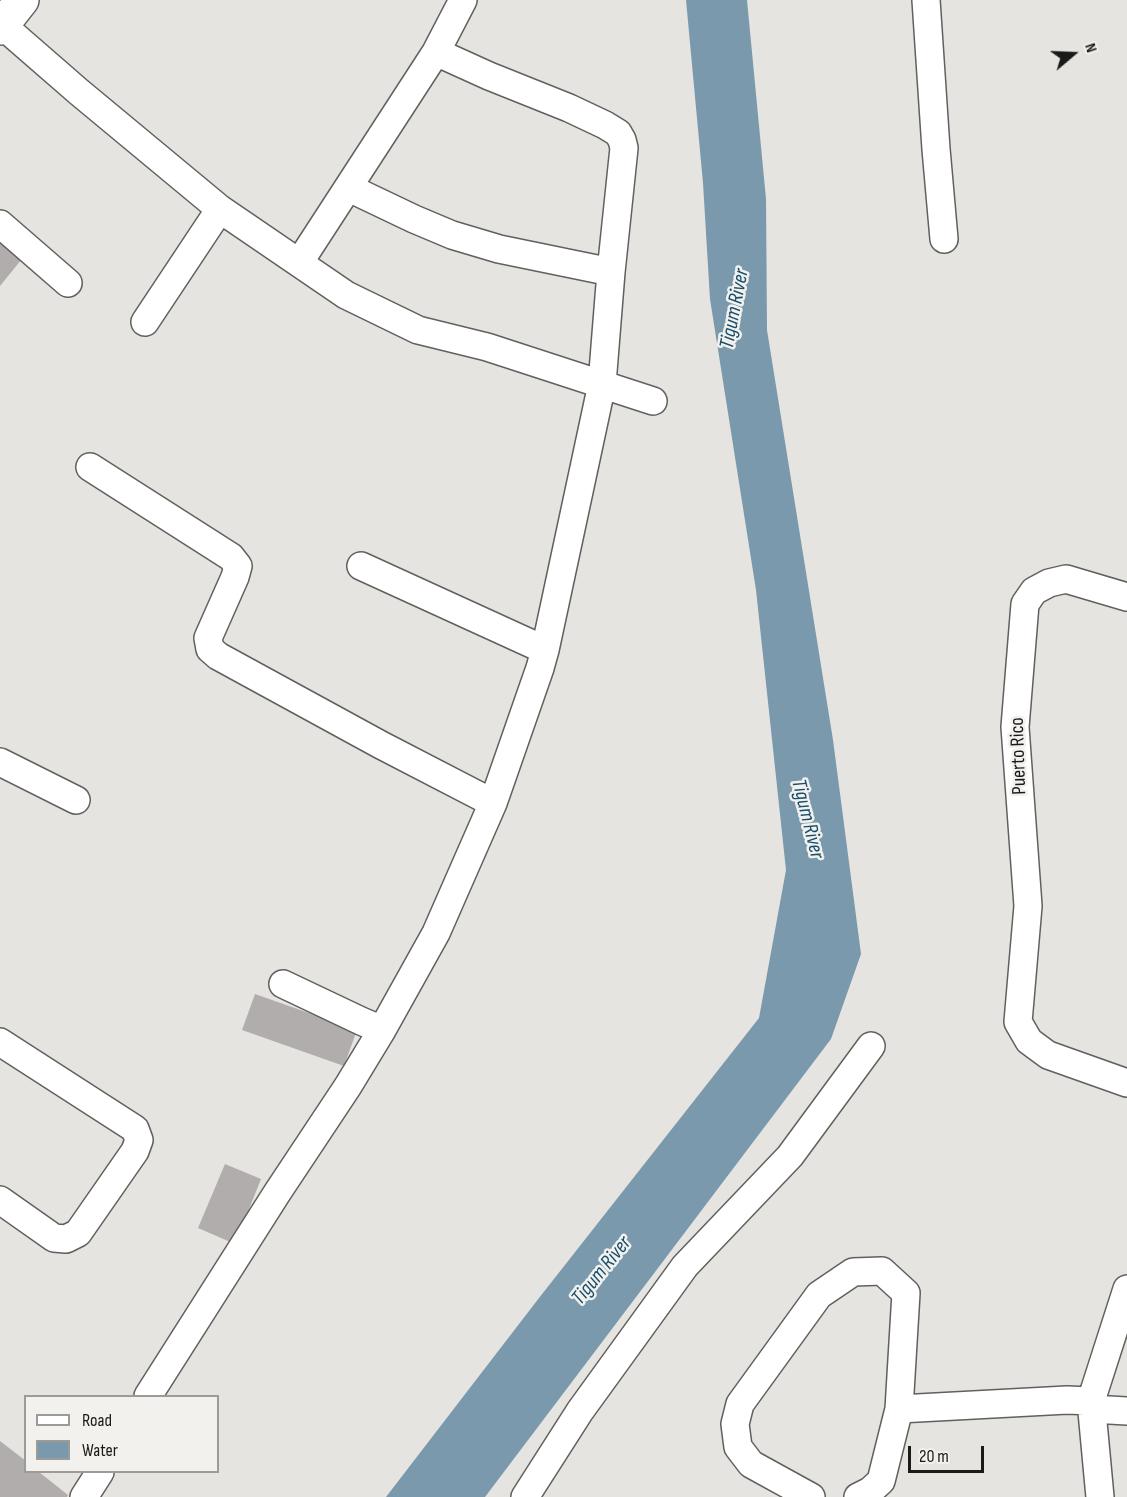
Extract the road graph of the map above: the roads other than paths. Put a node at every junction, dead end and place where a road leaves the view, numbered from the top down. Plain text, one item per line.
1 (22, 0) edge
2 (463, 0) edge
3 (926, 0) edge
4 (1, 27) edge
5 (436, 52) junction
6 (349, 188) junction
7 (220, 209) junction
8 (0, 224) edge
9 (944, 239) dead end
10 (299, 263) junction
11 (611, 272) junction
12 (68, 283) dead end
13 (145, 322) dead end
14 (602, 384) junction
15 (653, 401) dead end
16 (90, 467) dead end
17 (361, 566) dead end
18 (1127, 597) edge
19 (545, 650) junction
20 (0, 762) edge
21 (76, 800) dead end
22 (493, 803) junction
23 (283, 984) dead end
24 (382, 1030) junction
25 (0, 1042) edge
26 (871, 1046) dead end
27 (1127, 1083) edge
28 (0, 1200) edge
29 (1127, 1289) edge
30 (149, 1395) edge
31 (1091, 1405) junction
32 (899, 1409) junction
33 (1127, 1410) edge
34 (99, 1473) edge
35 (84, 1497) edge
36 (525, 1497) edge
37 (811, 1497) edge
38 (858, 1497) edge
39 (1100, 1497) edge

1 - 4 street
2 - 5 street
3 - 9 street
4 - 7 street
5 - 6 street
5 - 11 street
6 - 10 street
6 - 11 street
7 - 10 street
7 - 13 street
8 - 12 street
10 - 14 street
11 - 14 street
14 - 15 street
14 - 19 street
16 - 22 street
17 - 19 street
18 - 27 street, Puerto Rico
19 - 22 street
20 - 21 street
22 - 24 street
23 - 24 street
24 - 30 street
25 - 28 street
26 - 36 street
29 - 31 street
31 - 32 street
31 - 33 street
31 - 39 street
32 - 37 street
32 - 38 street
34 - 35 street

